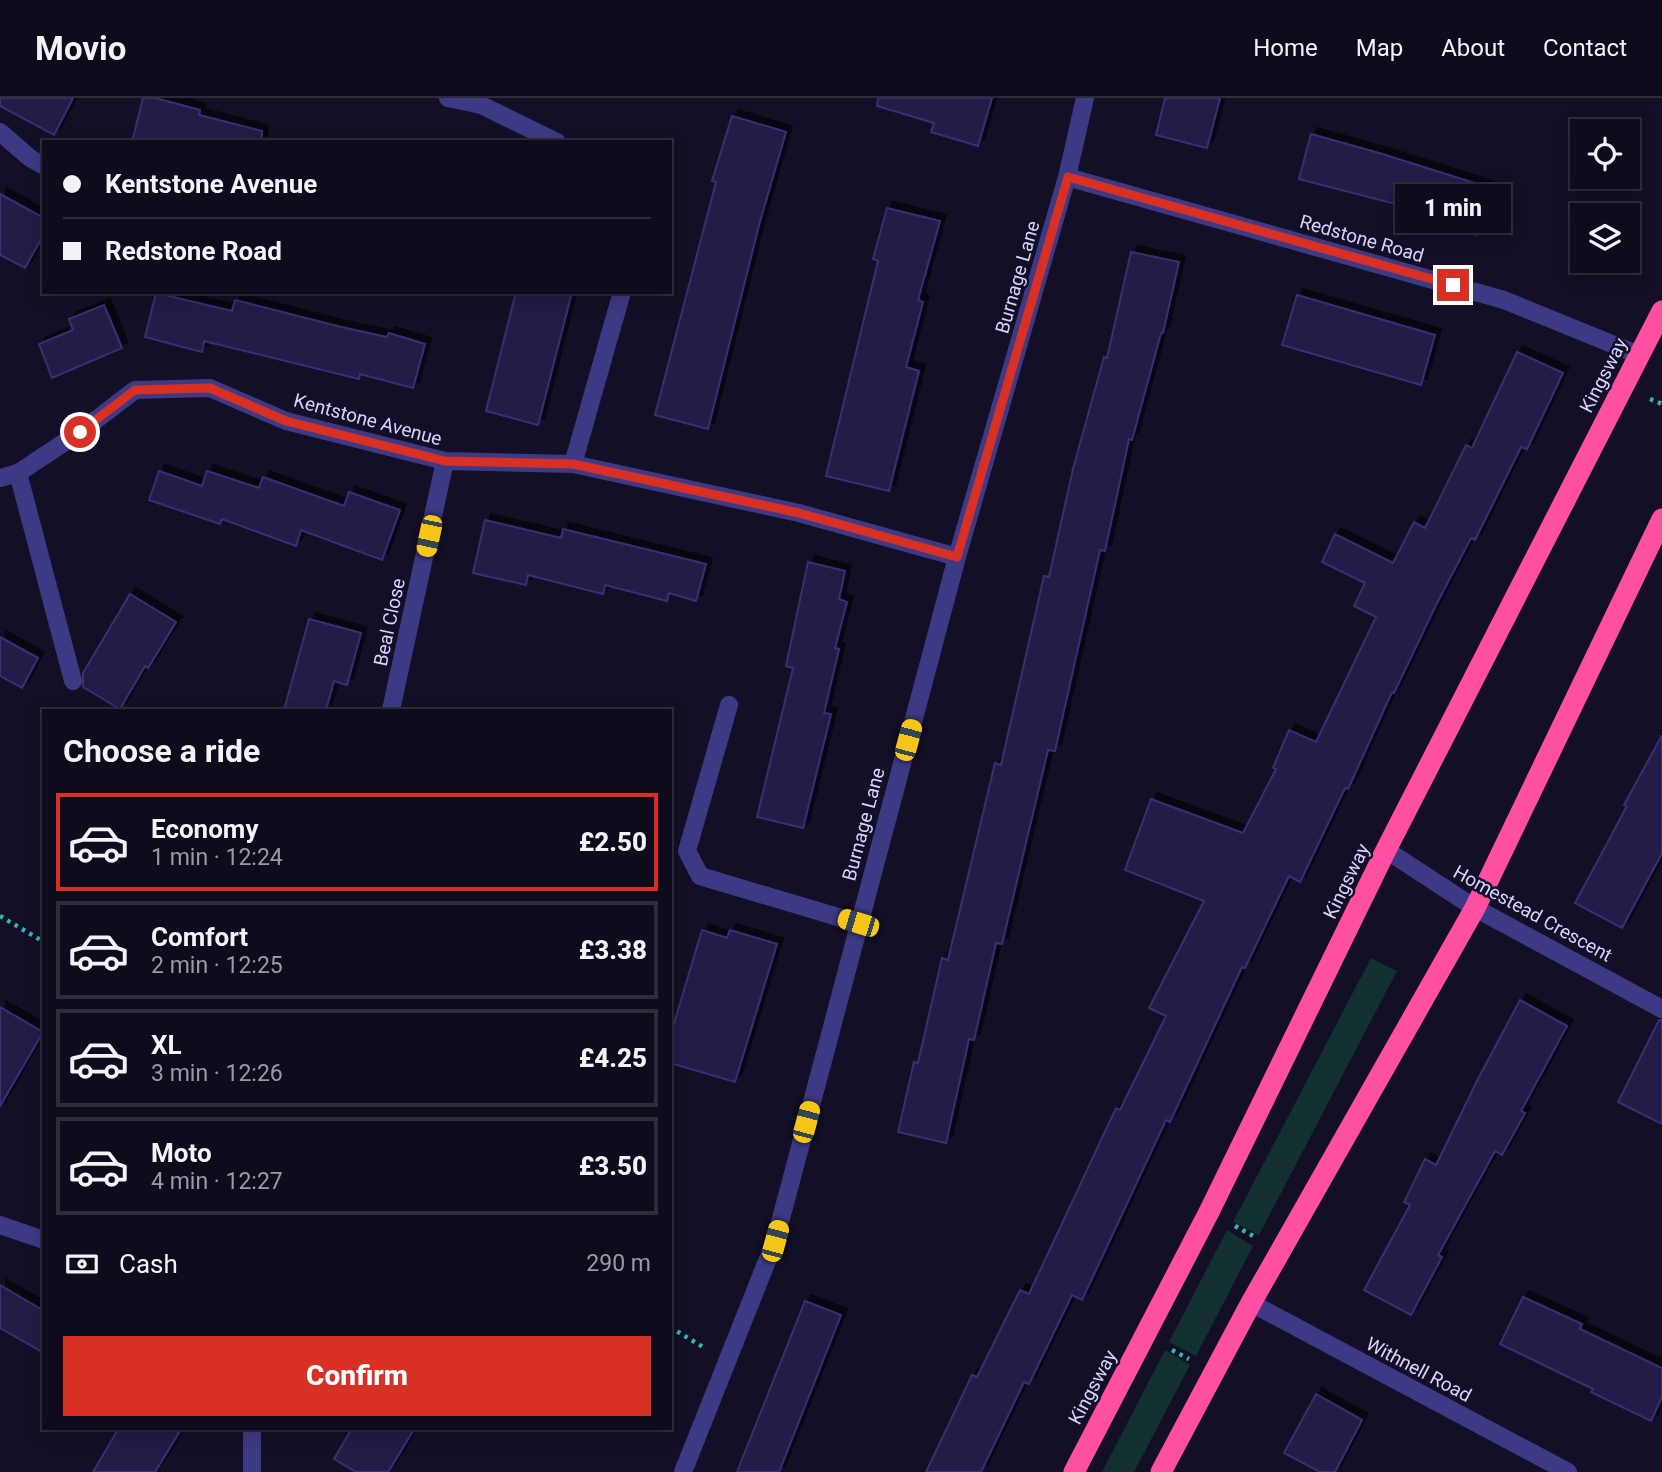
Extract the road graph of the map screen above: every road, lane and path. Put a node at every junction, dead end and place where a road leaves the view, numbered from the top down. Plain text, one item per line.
1 (448, 98) edge
2 (1085, 98) edge
3 (0, 132) edge
4 (554, 140) edge
5 (42, 165) edge
6 (1068, 177) junction
7 (621, 294) edge
8 (1662, 311) edge
9 (1639, 355) junction
10 (445, 461) junction
11 (573, 464) junction
12 (18, 473) junction
13 (0, 478) edge
14 (1662, 519) edge
15 (957, 557) junction
16 (73, 681) dead end
17 (729, 705) dead end
18 (391, 709) edge
19 (1386, 850) junction
20 (1475, 908) junction
21 (0, 915) edge
22 (858, 923) junction
23 (42, 941) edge
24 (1662, 1009) edge
25 (1209, 1212) junction
26 (0, 1225) edge
27 (42, 1239) edge
28 (1281, 1251) junction
29 (1251, 1303) junction
30 (1145, 1335) junction
31 (1214, 1373) junction
32 (252, 1430) edge
33 (252, 1472) edge
34 (683, 1472) edge
35 (1074, 1472) edge
36 (1161, 1472) edge
37 (1568, 1472) edge

1 - 4 street
2 - 6 street, Burnage Lane
3 - 5 street
6 - 9 street, Redstone Road
6 - 15 street, Burnage Lane
7 - 11 street
8 - 9 highway, Kingsway
9 - 19 highway, Kingsway
10 - 11 street, Kentstone Avenue
10 - 12 street, Kentstone Avenue
10 - 18 street, Beal Close
11 - 15 street, Kentstone Avenue
12 - 13 street, Kentstone Avenue
12 - 16 street
14 - 20 highway
15 - 22 street, Burnage Lane
17 - 22 street
19 - 20 street, Homestead Crescent
19 - 25 highway, Kingsway
20 - 24 street, Homestead Crescent
20 - 28 highway
21 - 23 path
22 - 34 street, Burnage Lane
25 - 28 path
25 - 30 highway, Kingsway
26 - 27 street
28 - 29 highway
29 - 31 highway
29 - 37 street, Withnell Road
30 - 31 path
30 - 35 highway, Kingsway
31 - 36 highway
32 - 33 street

